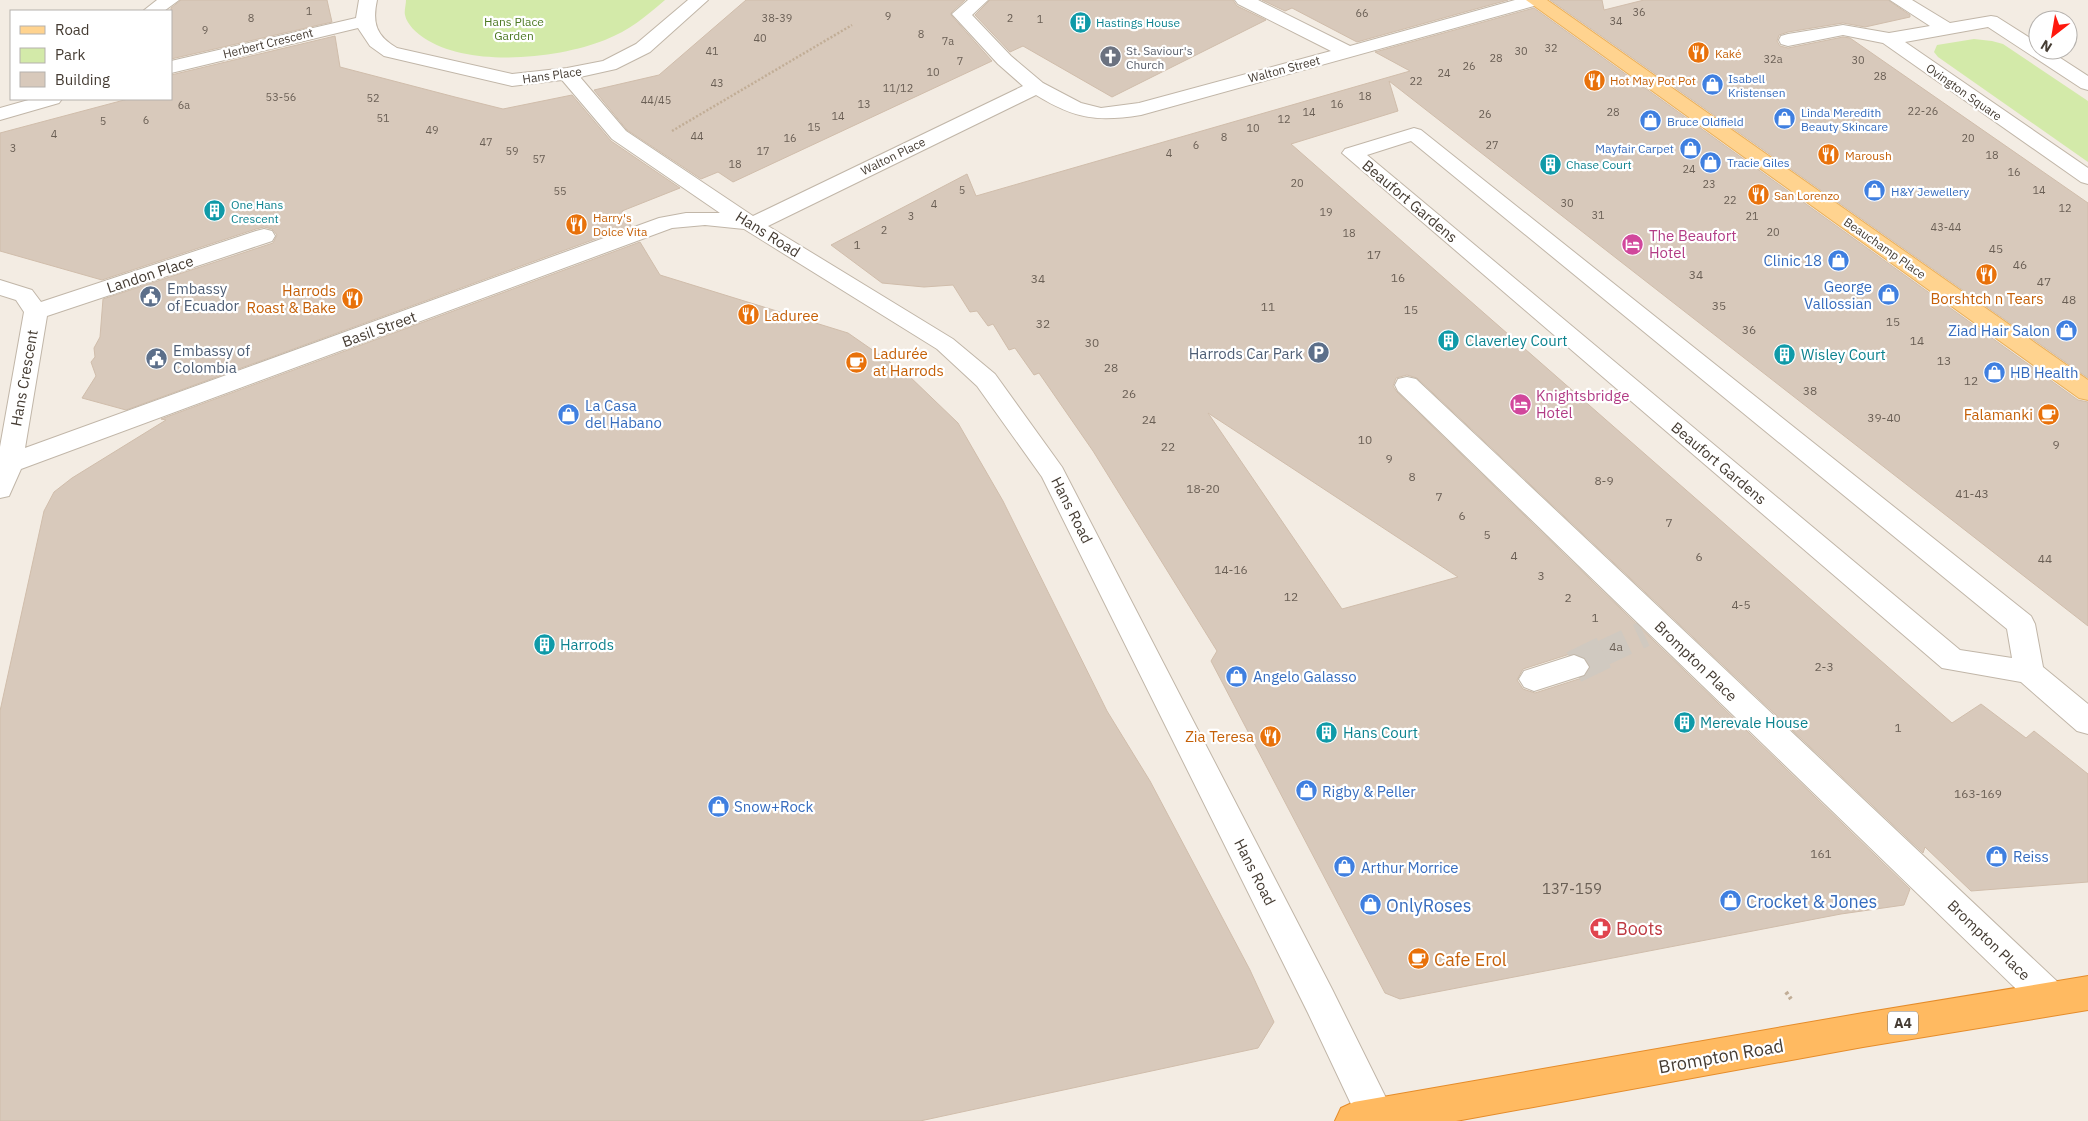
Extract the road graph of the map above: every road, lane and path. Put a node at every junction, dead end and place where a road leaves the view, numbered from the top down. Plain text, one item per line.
1 (170, 0) edge
2 (368, 0) edge
3 (699, 0) edge
4 (979, 0) edge
5 (1244, 0) edge
6 (1535, 0) edge
7 (1899, 0) edge
8 (154, 10) edge
9 (365, 21) junction
10 (852, 25) dead end
11 (1948, 29) junction
12 (1889, 39) junction
13 (1788, 40) dead end
14 (1348, 52) junction
15 (172, 67) edge
16 (567, 74) junction
17 (2088, 84) edge
18 (1035, 88) junction
19 (49, 100) edge
20 (0, 114) edge
21 (639, 150) junction
22 (2088, 178) edge
23 (752, 224) junction
24 (264, 236) dead end
25 (0, 287) edge
26 (36, 312) junction
27 (1407, 385) dead end
28 (2088, 392) edge
29 (10, 463) junction
30 (0, 489) edge
31 (1574, 667) tunnel mouth
32 (2029, 672) junction
33 (1534, 679) dead end
34 (2088, 722) edge
35 (2088, 993) edge
36 (2050, 998) junction
37 (1365, 1119) edge

1 - 8 street
2 - 9 street
3 - 16 street, Hans Place
4 - 18 street, Walton Street
5 - 14 street
6 - 14 street, Walton Street
6 - 28 main road, Beauchamp Place
7 - 11 street
9 - 15 street, Herbert Crescent
9 - 16 street, Hans Place
10 - 21 path
11 - 12 street
11 - 17 street
12 - 13 street
12 - 22 street, Ovington Square
14 - 18 street, Walton Street
16 - 21 street, Hans Road
18 - 23 street, Walton Place
19 - 20 street
21 - 23 street, Hans Road
23 - 29 street, Basil Street
23 - 37 street, Hans Road
24 - 26 street, Landon Place
25 - 26 street, Hans Crescent
26 - 29 street, Hans Crescent
27 - 36 street, Brompton Place
29 - 30 street, Hans Crescent
31 - 33 street
32 - 32 street, Beaufort Gardens
32 - 34 street
35 - 36 highway, Brompton Road / A4
36 - 37 highway, Brompton Road / A4

